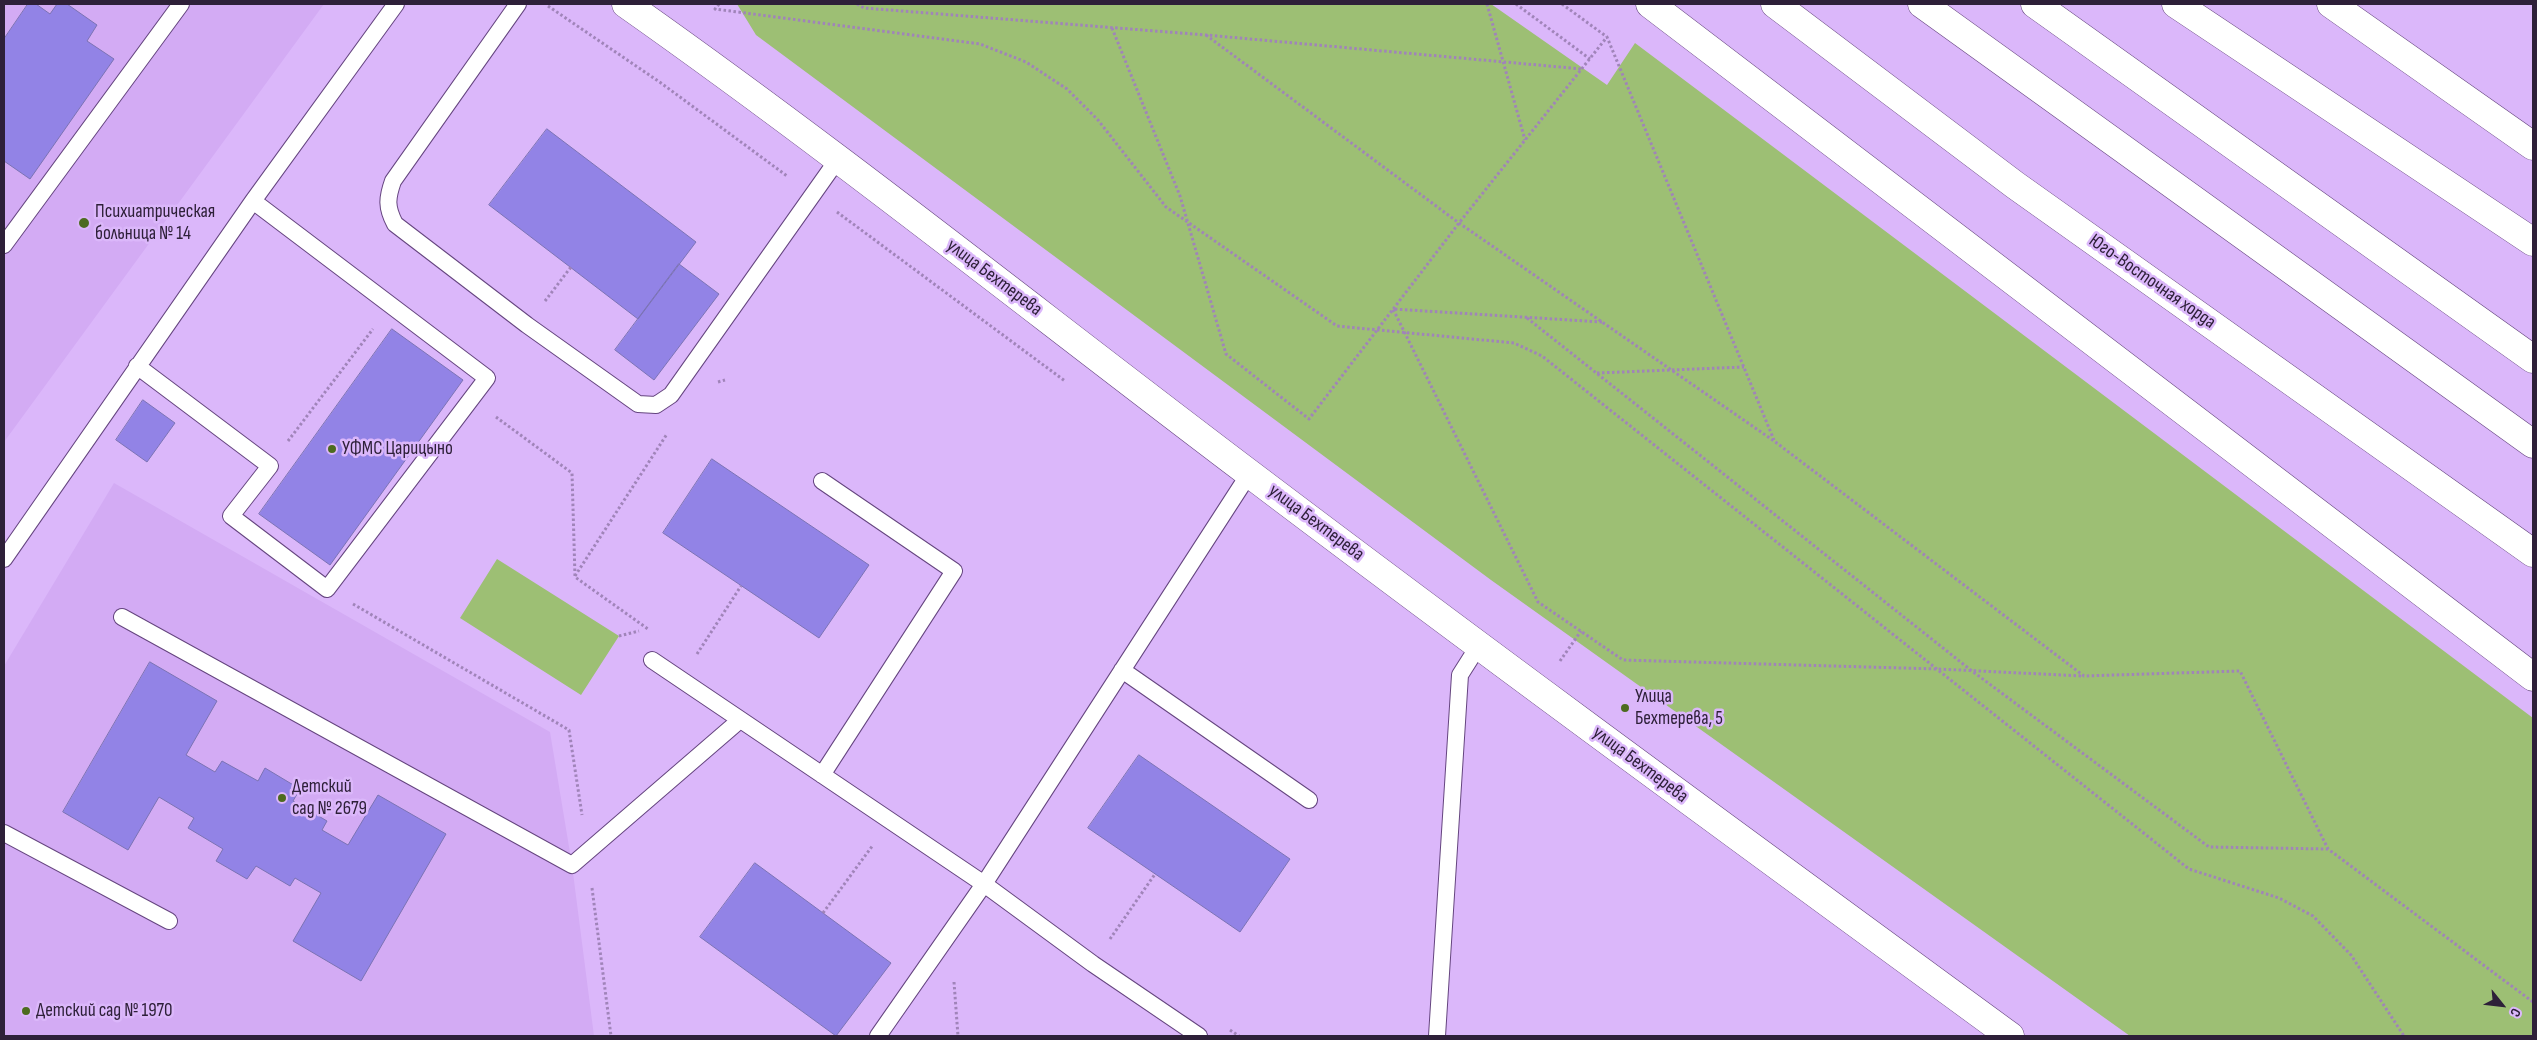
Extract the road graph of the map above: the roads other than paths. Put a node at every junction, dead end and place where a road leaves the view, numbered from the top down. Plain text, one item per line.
1 (181, 4) edge
2 (396, 4) edge
3 (518, 4) edge
4 (626, 4) edge
5 (1650, 4) edge
6 (1775, 4) edge
7 (1922, 4) edge
8 (2035, 4) edge
9 (2176, 4) edge
10 (2331, 4) edge
11 (2533, 146) edge
12 (838, 159) junction
13 (254, 201) junction
14 (2533, 242) edge
15 (4, 245) edge
16 (2533, 359) edge
17 (137, 366) junction
18 (2533, 444) edge
19 (1249, 474) junction
20 (822, 481) dead end
21 (2533, 553) edge
22 (4, 560) edge
23 (122, 617) dead end
24 (1479, 645) junction
25 (652, 660) dead end
26 (1122, 670) junction
27 (2533, 677) edge
28 (740, 720) junction
29 (822, 775) junction
30 (1309, 800) dead end
31 (4, 833) edge
32 (984, 884) junction
33 (169, 921) dead end
34 (878, 1036) edge
35 (1199, 1036) edge
36 (1437, 1036) edge
37 (2010, 1036) edge

1 - 15 lane
2 - 13 lane
3 - 12 lane
4 - 12 street, улица Бехтерева
5 - 27 street
6 - 21 street, Юго-Восточная хорда
7 - 18 street
8 - 16 street
9 - 14 street
10 - 11 street
12 - 19 street, улица Бехтерева
13 - 17 lane
13 - 17 lane
17 - 22 lane
19 - 24 street, улица Бехтерева
19 - 26 lane
20 - 29 lane
23 - 28 lane
24 - 36 lane
24 - 37 street, улица Бехтерева
25 - 28 lane
26 - 30 lane
26 - 32 lane
28 - 29 lane
29 - 32 lane
31 - 33 lane
32 - 34 lane
32 - 35 lane

